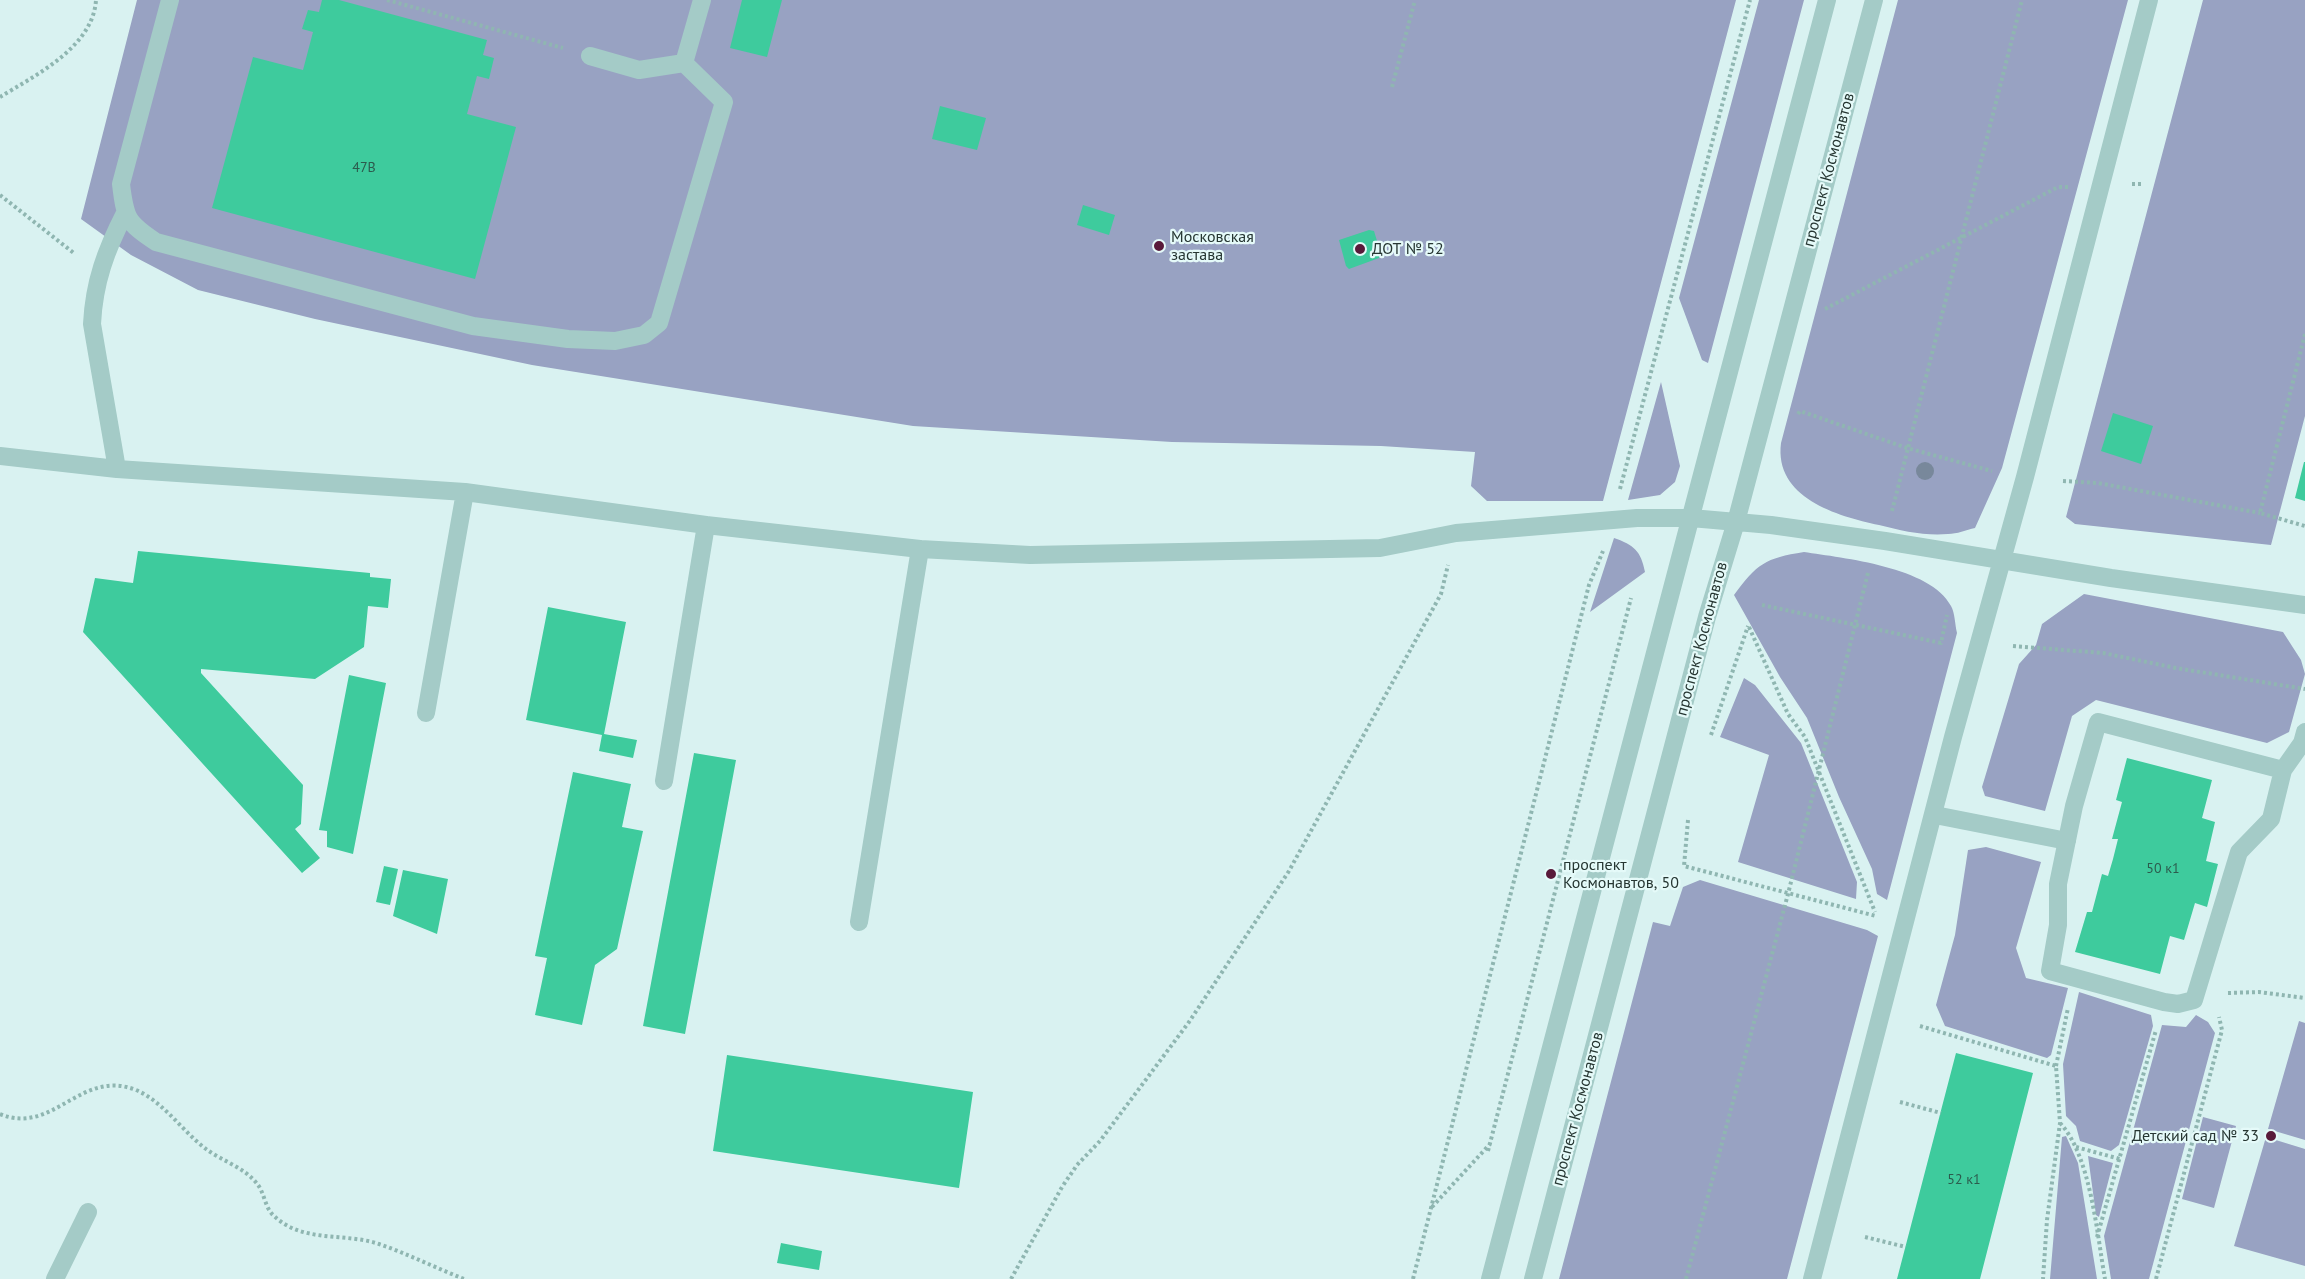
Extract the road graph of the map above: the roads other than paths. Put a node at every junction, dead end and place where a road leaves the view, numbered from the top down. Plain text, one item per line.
1 (170, 0) edge
2 (702, 0) edge
3 (1827, 0) edge
4 (1874, 0) edge
5 (2149, 0) edge
6 (590, 56) road end
7 (684, 63) junction
8 (124, 213) junction
9 (0, 456) edge
10 (117, 469) junction
11 (465, 492) junction
12 (1691, 518) junction
13 (1736, 522) junction
14 (706, 525) junction
15 (920, 549) junction
16 (2000, 561) junction
17 (2305, 605) edge
18 (426, 713) dead end
19 (2305, 732) edge
20 (2283, 770) junction
21 (664, 781) dead end
22 (1935, 815) junction
23 (2067, 841) junction
24 (859, 922) dead end
25 (88, 1212) dead end
26 (55, 1279) edge
27 (1490, 1279) edge
28 (1533, 1279) edge
29 (1812, 1279) edge

1 - 8 street
2 - 7 street
3 - 12 street
4 - 13 street, проспект Космонавтов
5 - 16 street
6 - 7 street
7 - 8 street
8 - 10 street
9 - 10 street
10 - 11 street
11 - 14 street
11 - 18 street
12 - 13 street
12 - 15 street
12 - 27 street
13 - 16 street
13 - 28 street, проспект Космонавтов
14 - 15 street
14 - 21 street
15 - 24 street
16 - 17 street
16 - 22 street
19 - 20 street
20 - 23 street
20 - 23 street
22 - 23 street
22 - 29 street
25 - 26 street

